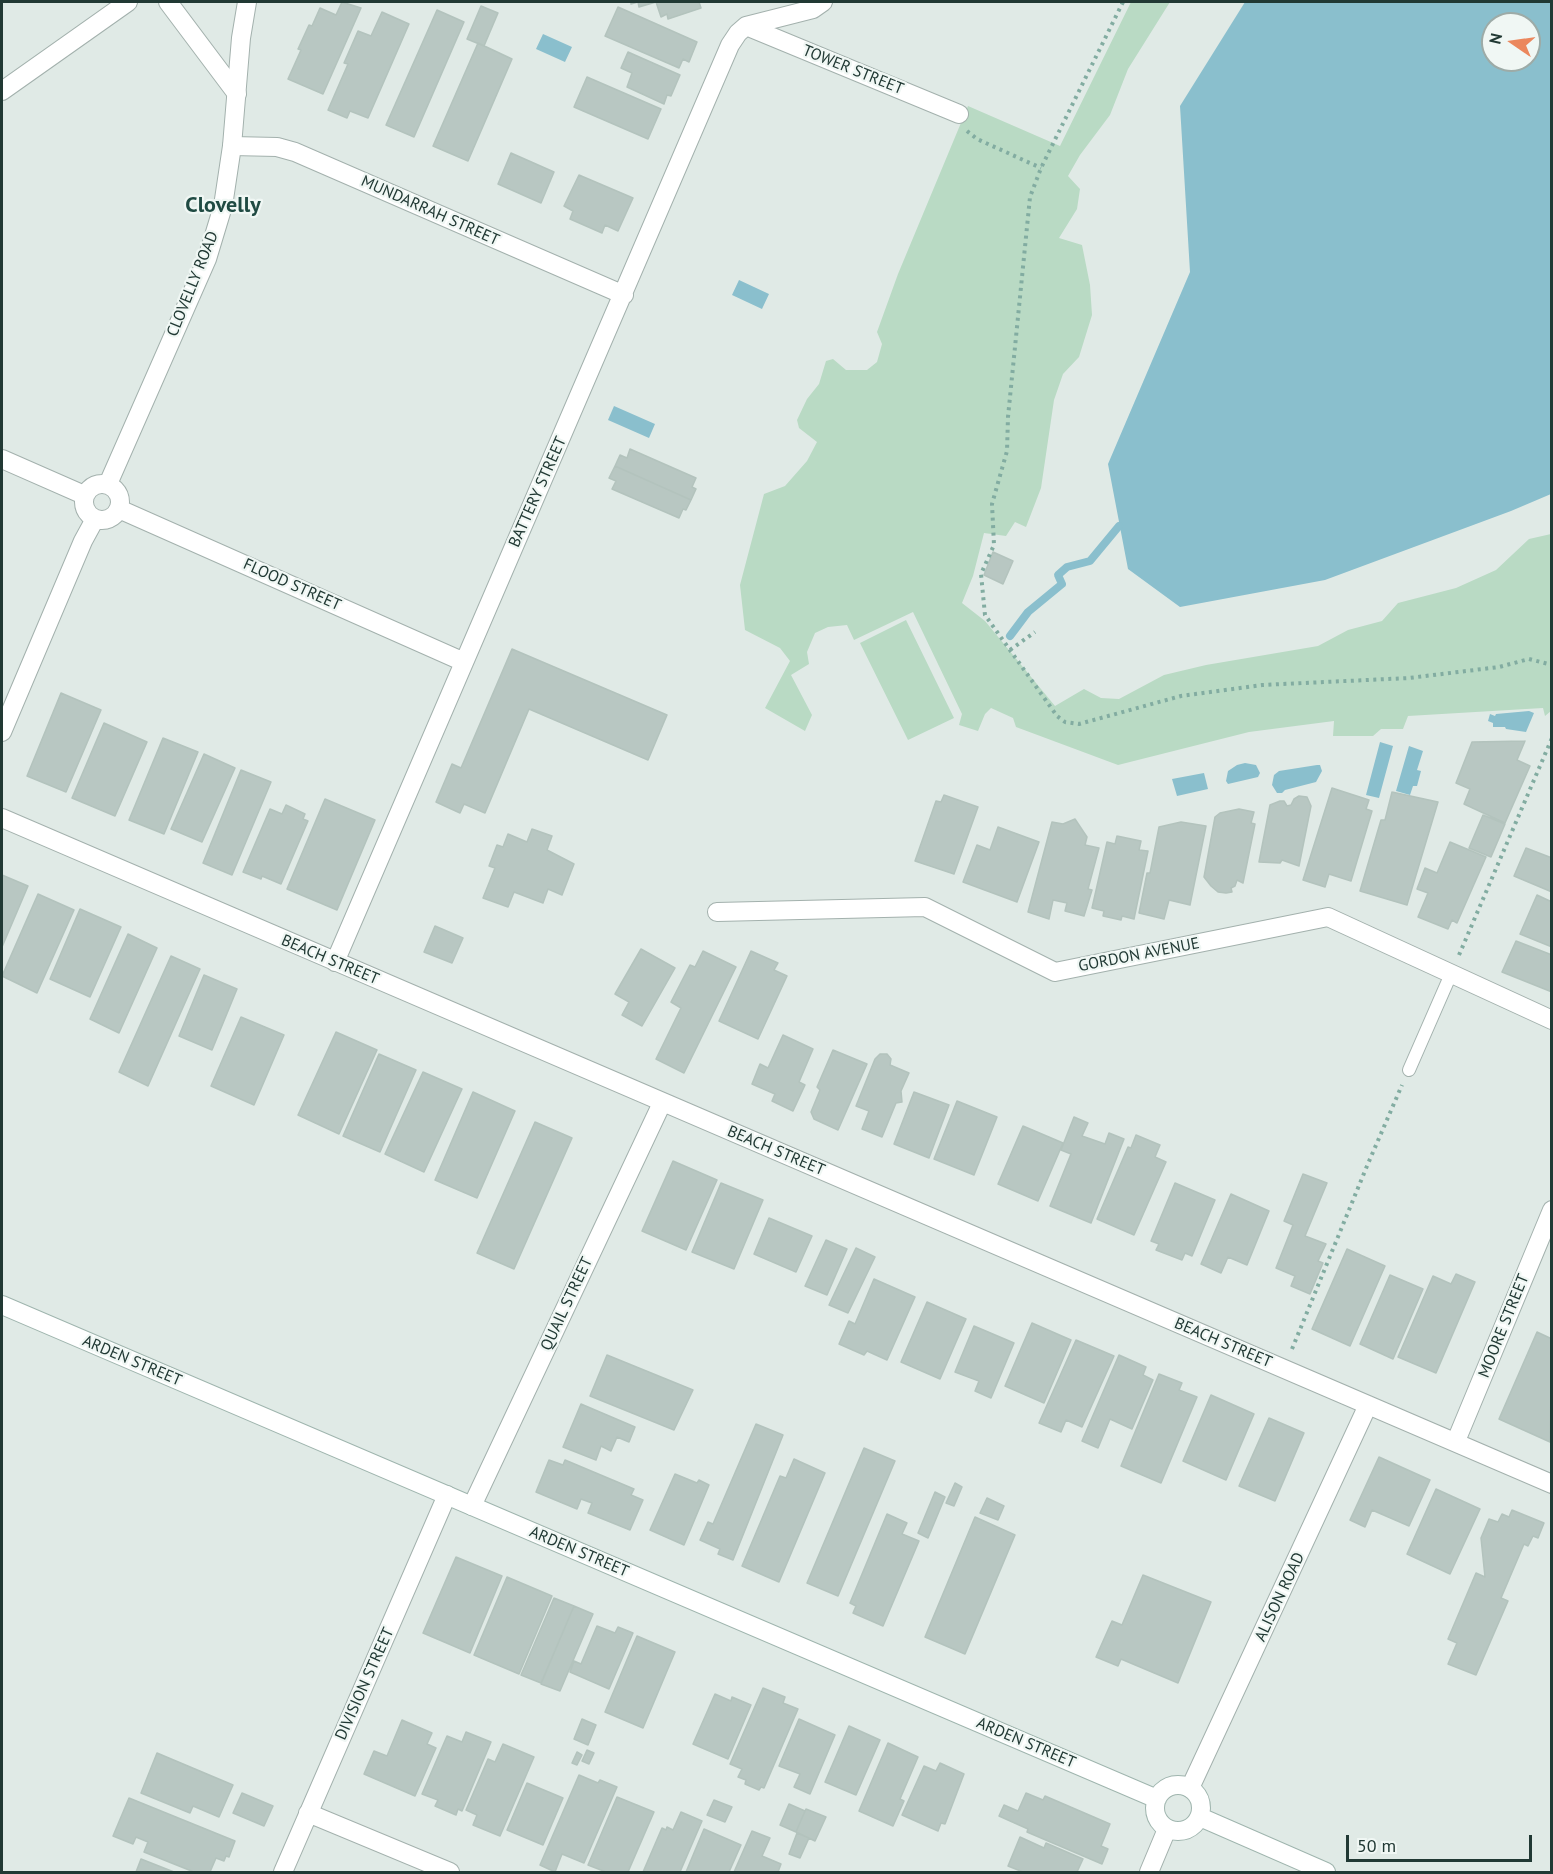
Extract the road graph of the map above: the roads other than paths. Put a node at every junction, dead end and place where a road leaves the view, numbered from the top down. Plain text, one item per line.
1 (128, 2) edge
2 (168, 2) edge
3 (248, 2) edge
4 (823, 2) edge
5 (746, 26) junction
6 (2, 91) edge
7 (237, 94) junction
8 (959, 114) dead end
9 (232, 146) junction
10 (624, 295) junction
11 (2, 459) edge
12 (108, 484) junction
13 (84, 495) junction
14 (119, 509) junction
15 (94, 519) junction
16 (464, 662) junction
17 (2, 732) edge
18 (2, 818) edge
19 (717, 912) dead end
20 (335, 962) junction
21 (1450, 974) junction
22 (1551, 1020) edge
23 (1408, 1070) road end
24 (662, 1103) junction
25 (1551, 1210) edge
26 (2, 1305) edge
27 (1368, 1405) junction
28 (1456, 1441) junction
29 (1551, 1484) edge
30 (447, 1495) junction
31 (472, 1506) junction
32 (1190, 1788) junction
33 (1156, 1799) junction
34 (308, 1813) junction
35 (1200, 1817) junction
36 (1167, 1829) junction
37 (283, 1872) edge
38 (450, 1872) edge
39 (1149, 1872) edge
40 (1326, 1872) edge

1 - 6 street
2 - 7 street
3 - 7 street, CLOVELLY ROAD
4 - 5 street
5 - 8 street, TOWER STREET
5 - 10 street, BATTERY STREET
7 - 9 street, CLOVELLY ROAD
9 - 10 street, MUNDARRAH STREET
9 - 12 street, CLOVELLY ROAD
10 - 16 street, BATTERY STREET
11 - 13 street
12 - 13 street
12 - 14 street
13 - 15 street
14 - 15 street
14 - 16 street, FLOOD STREET
15 - 17 street
16 - 20 street, BATTERY STREET
18 - 20 street, BEACH STREET
19 - 21 street, GORDON AVENUE
20 - 24 street, BEACH STREET
21 - 22 street, GORDON AVENUE
21 - 23 lane
24 - 27 street, BEACH STREET
24 - 31 street, QUAIL STREET
25 - 28 street, MOORE STREET
26 - 30 street, ARDEN STREET
27 - 28 street, BEACH STREET
27 - 32 street, ALISON ROAD
28 - 29 street, BEACH STREET
30 - 31 street, ARDEN STREET
30 - 34 street, DIVISION STREET
31 - 33 street, ARDEN STREET
32 - 33 street
32 - 35 street
33 - 36 street
34 - 37 street, DIVISION STREET
34 - 38 street
35 - 36 street
35 - 40 street
36 - 39 street

